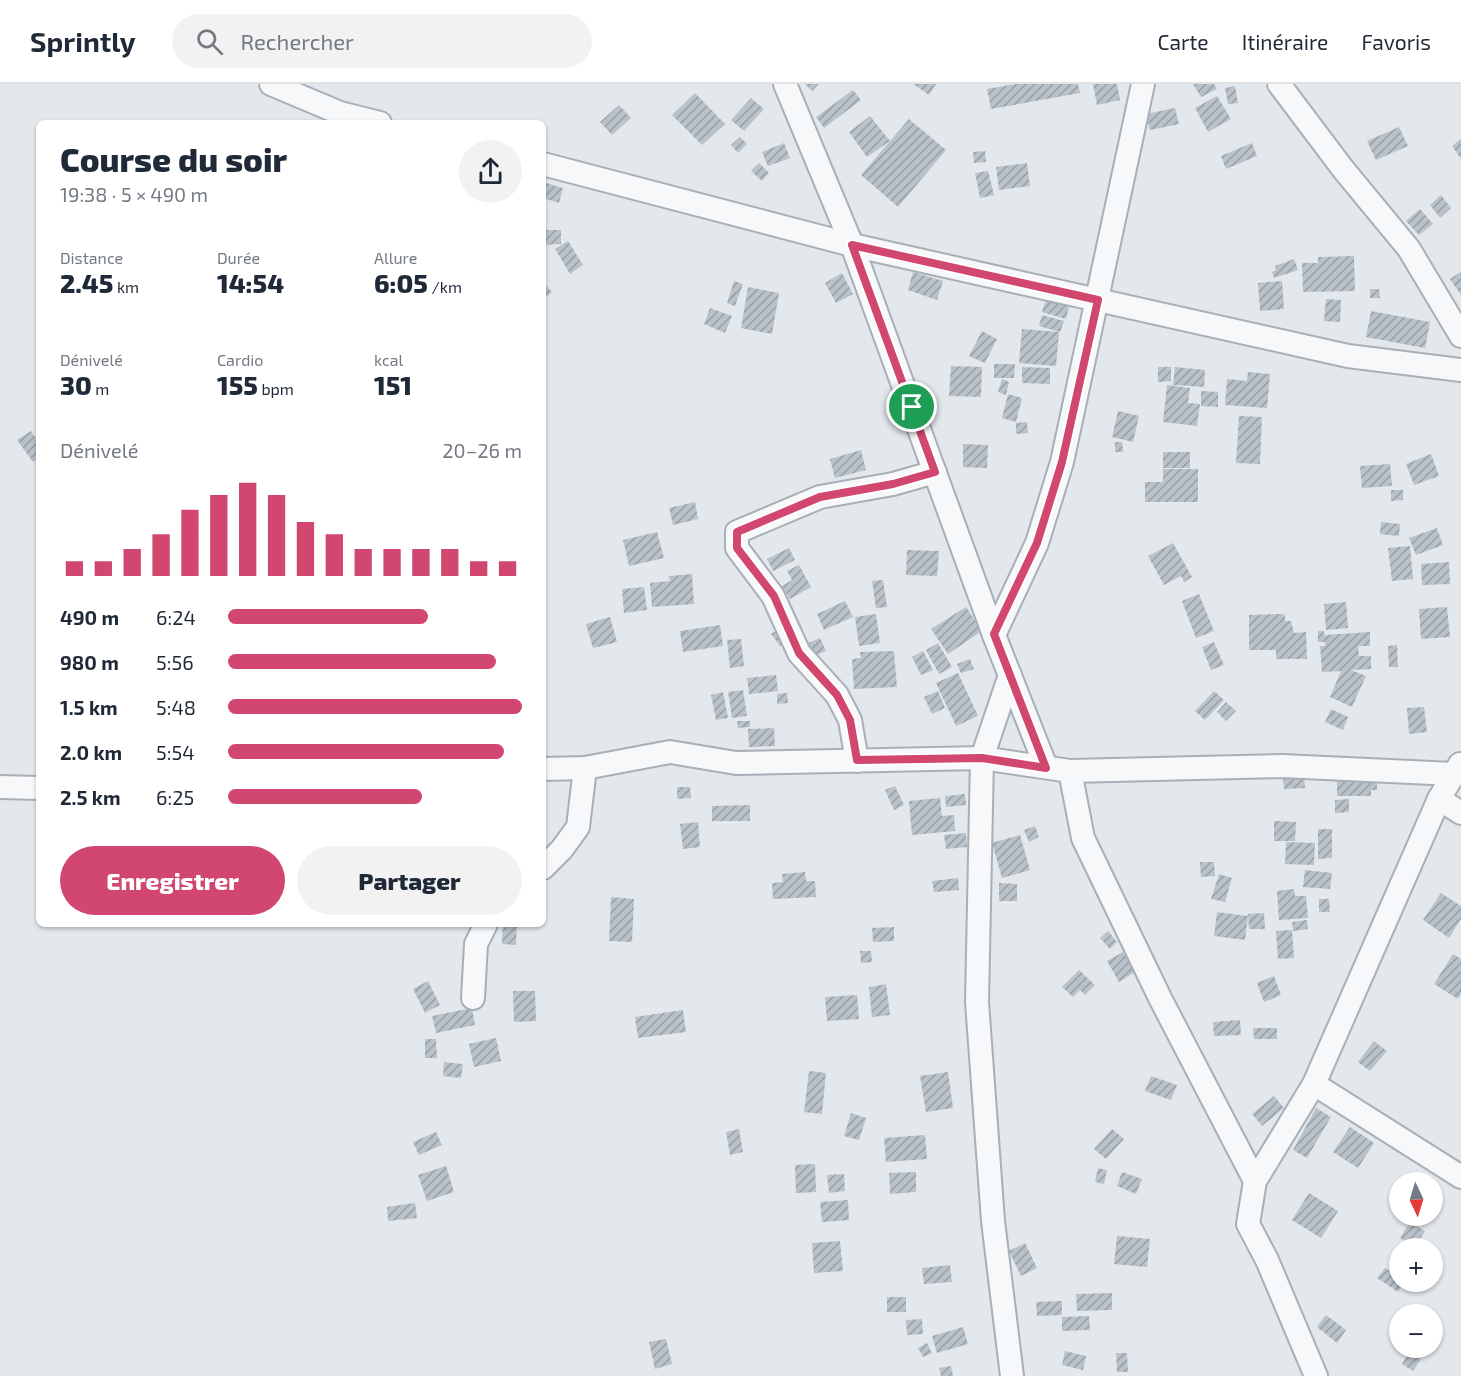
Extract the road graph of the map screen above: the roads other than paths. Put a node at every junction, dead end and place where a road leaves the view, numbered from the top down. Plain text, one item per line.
1 (271, 84) edge
2 (785, 84) edge
3 (1143, 84) edge
4 (1279, 84) edge
5 (368, 120) edge
6 (546, 165) edge
7 (852, 245) junction
8 (1098, 300) junction
9 (1461, 336) edge
10 (1461, 370) edge
11 (935, 472) junction
12 (994, 634) junction
13 (1010, 675) junction
14 (982, 758) junction
15 (857, 760) junction
16 (585, 768) junction
17 (1046, 768) junction
18 (1458, 768) edge
19 (546, 769) edge
20 (1070, 771) junction
21 (0, 787) edge
22 (36, 788) edge
23 (1439, 799) junction
24 (1461, 813) edge
25 (546, 865) edge
26 (484, 927) edge
27 (473, 998) dead end
28 (1314, 1084) junction
29 (1461, 1177) edge
30 (1255, 1181) junction
31 (1012, 1376) edge
32 (1316, 1376) edge

1 - 5 street
2 - 7 street
3 - 8 street
4 - 9 street
6 - 7 street
7 - 8 street
7 - 11 street
8 - 10 street
8 - 12 street
11 - 12 street
11 - 15 street
12 - 13 street
13 - 14 street
13 - 17 street
14 - 15 street
14 - 17 street
14 - 31 street
15 - 16 street
16 - 19 street
16 - 25 street
17 - 20 street
18 - 20 street
18 - 23 street
20 - 30 street
21 - 22 street
23 - 24 street
23 - 28 street
26 - 27 street
28 - 29 street
28 - 30 street
30 - 32 street

